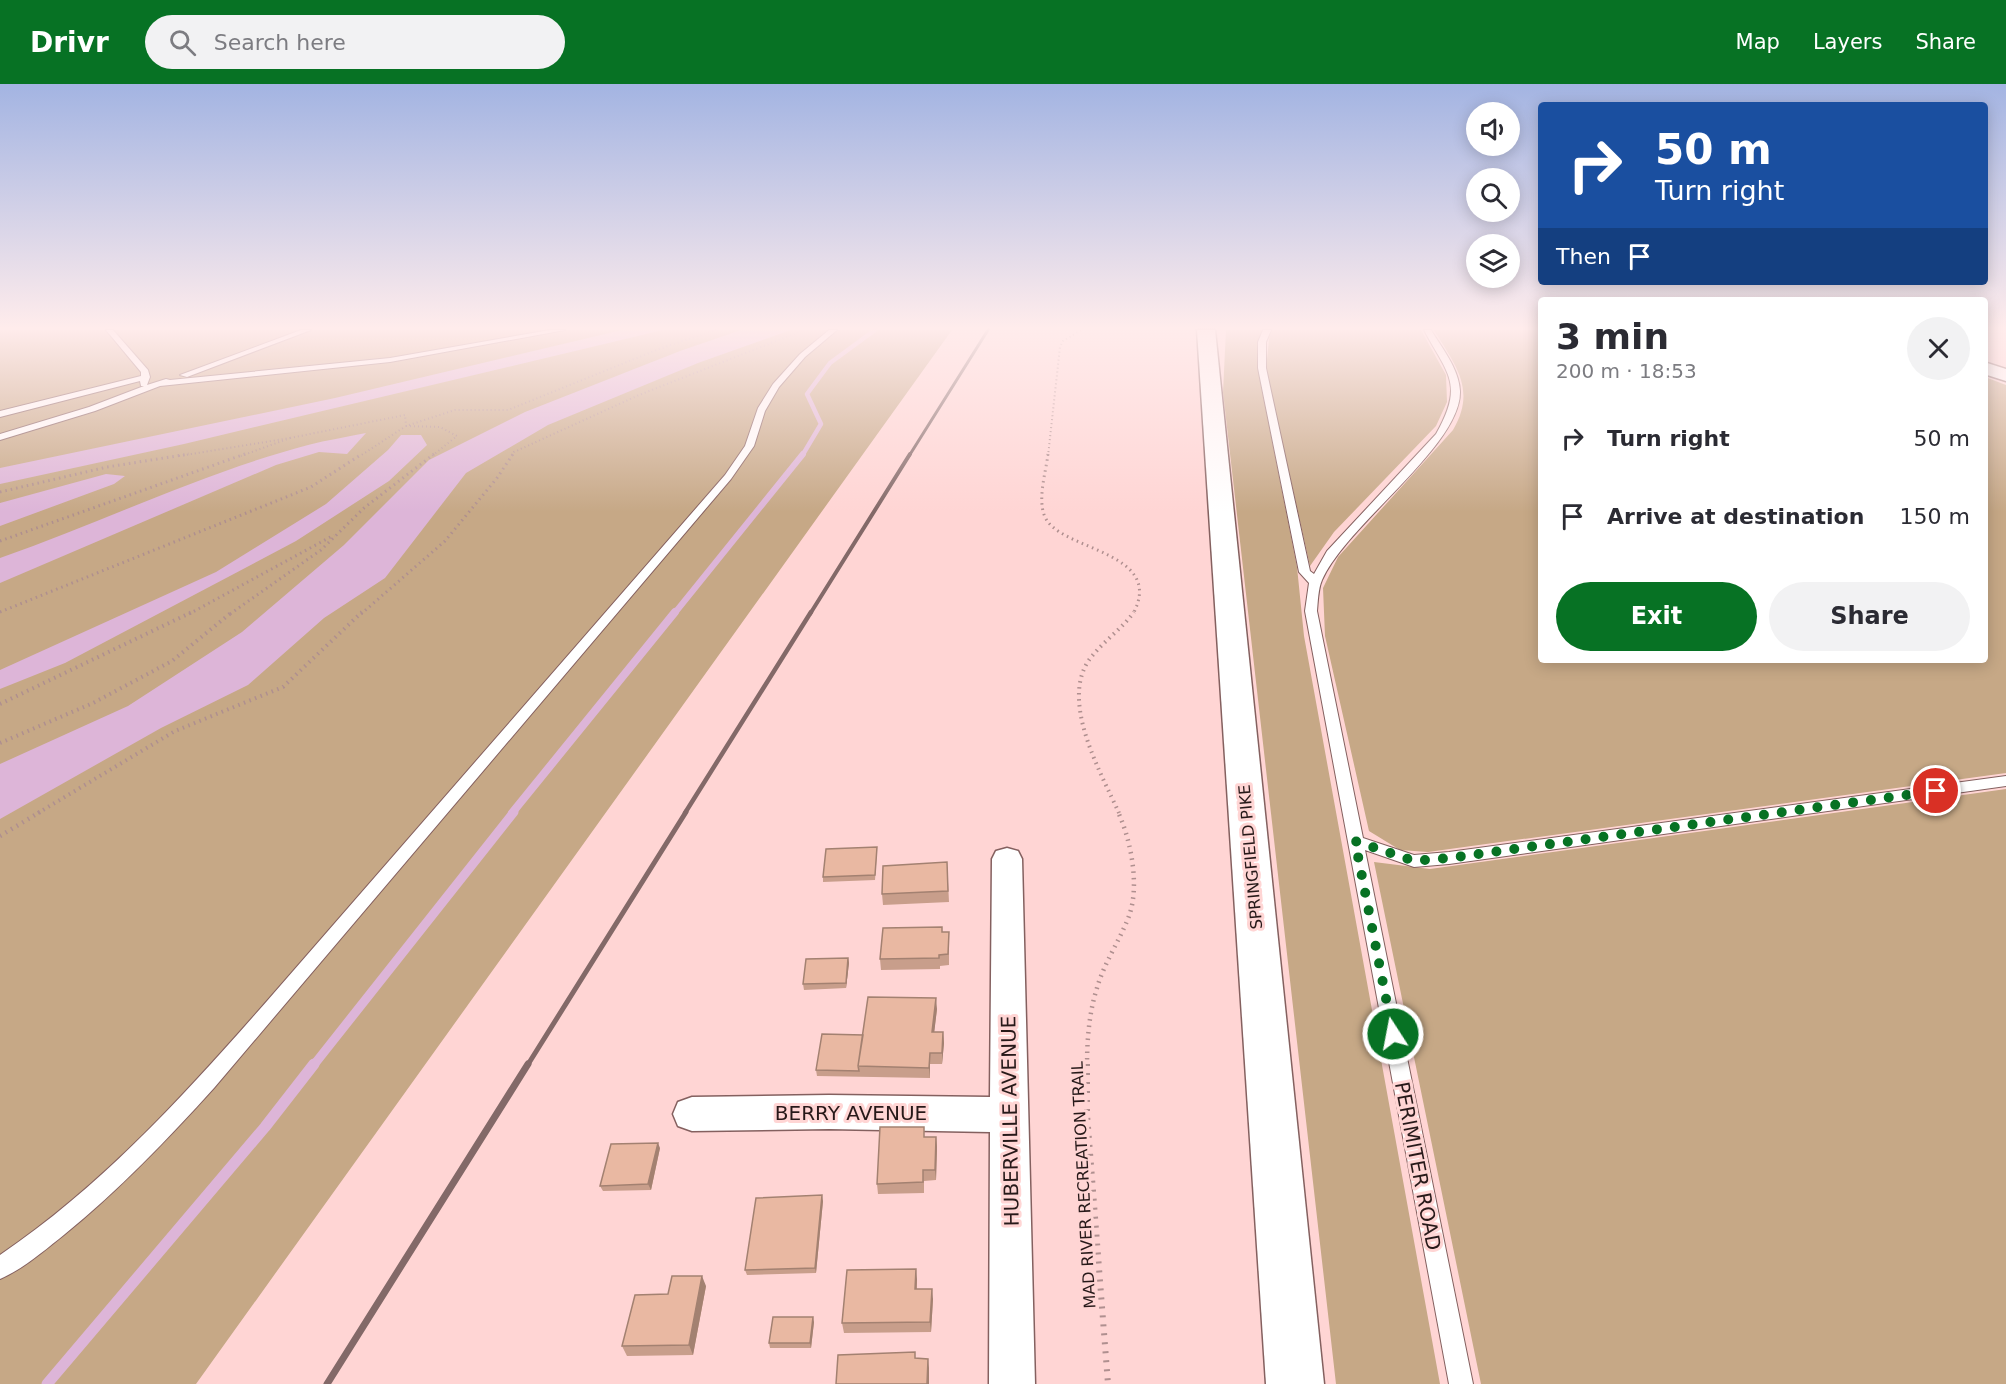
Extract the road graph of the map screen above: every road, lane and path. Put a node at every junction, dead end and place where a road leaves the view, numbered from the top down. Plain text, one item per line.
1 (92, 391) edge
2 (137, 391) edge
3 (141, 391) edge
4 (556, 391) edge
5 (650, 391) edge
6 (772, 391) edge
7 (1055, 391) edge
8 (1211, 391) edge
9 (1267, 391) edge
10 (1455, 391) edge
11 (133, 394) junction
12 (0, 414) edge
13 (406, 426) junction
14 (0, 437) edge
15 (290, 438) junction
16 (0, 492) edge
17 (339, 533) junction
18 (0, 541) edge
19 (1315, 582) junction
20 (0, 612) edge
21 (0, 704) edge
22 (0, 743) edge
23 (2006, 781) edge
24 (0, 836) edge
25 (1355, 841) junction
26 (1007, 859) dead end
27 (692, 1114) dead end
28 (1010, 1115) junction
29 (0, 1268) edge
30 (1012, 1384) edge
31 (1108, 1384) edge
32 (1295, 1384) edge
33 (1461, 1384) edge

1 - 12 lane
2 - 11 lane
3 - 11 lane
4 - 13 path
5 - 24 path
6 - 29 lane
7 - 31 path, MAD RIVER RECREATION TRAIL
8 - 32 main road, SPRINGFIELD PIKE
9 - 19 lane
10 - 19 lane
11 - 14 lane
13 - 15 path
13 - 17 path
13 - 20 path
15 - 16 path
15 - 18 path
17 - 21 path
17 - 22 path
19 - 25 lane, PERIMITER ROAD
23 - 25 lane
25 - 33 lane, PERIMITER ROAD
26 - 28 street, HUBERVILLE AVENUE
27 - 28 street, BERRY AVENUE
28 - 30 street, HUBERVILLE AVENUE

